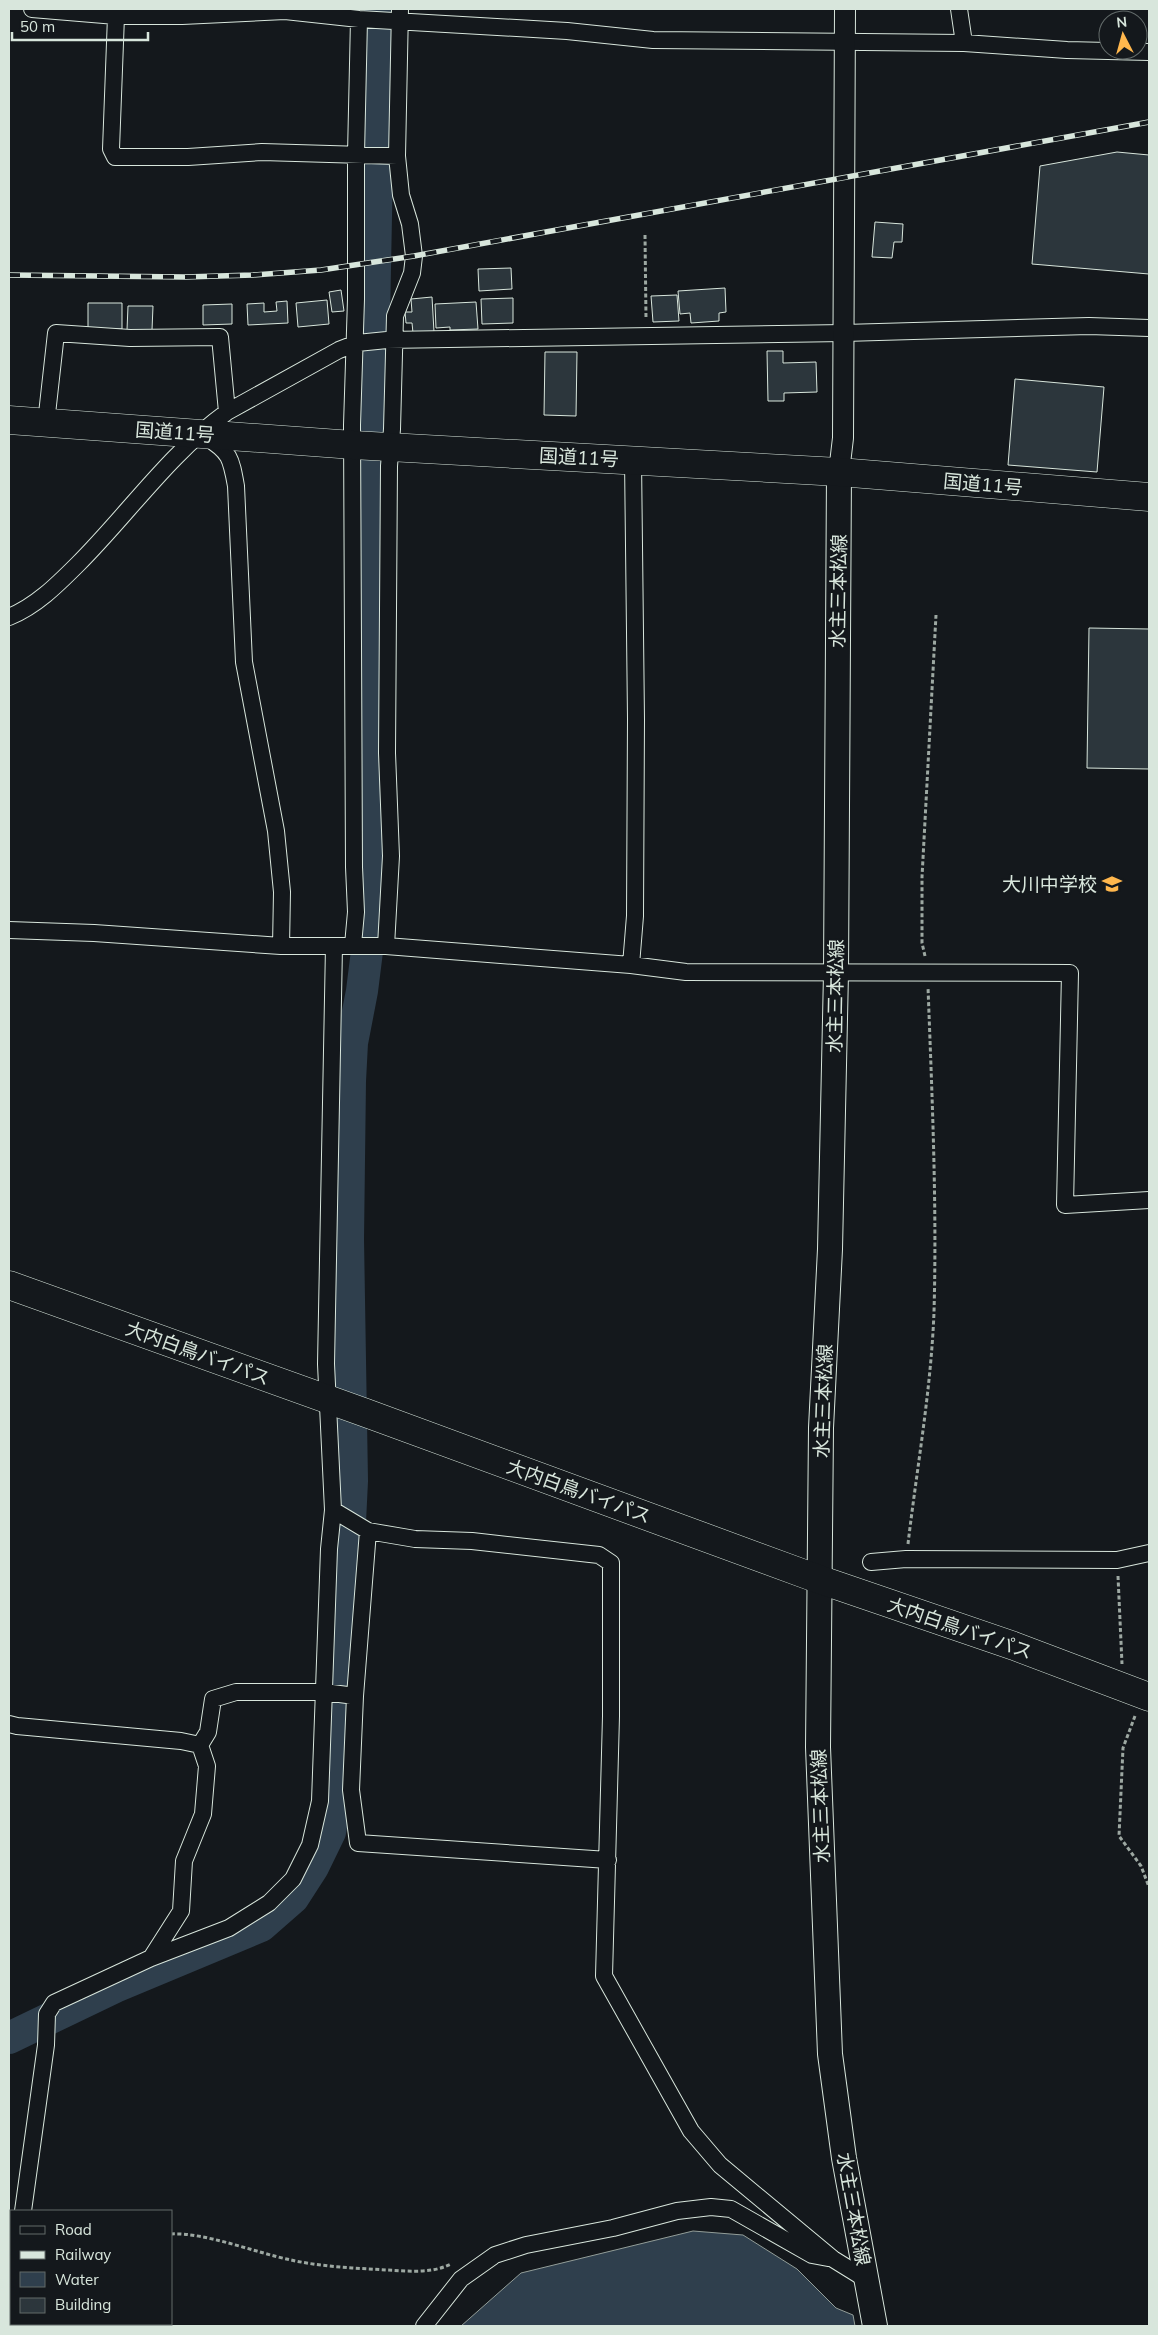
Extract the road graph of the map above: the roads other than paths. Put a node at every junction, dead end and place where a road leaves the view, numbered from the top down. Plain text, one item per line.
1 (32, 9) edge
2 (845, 9) edge
3 (959, 9) edge
4 (401, 15) edge
5 (116, 16) junction
6 (359, 19) junction
7 (844, 41) junction
8 (964, 43) junction
9 (1149, 52) edge
10 (356, 154) junction
11 (397, 156) junction
12 (1149, 328) edge
13 (844, 333) junction
14 (391, 340) junction
15 (356, 343) junction
16 (227, 412) junction
17 (9, 420) edge
18 (46, 423) junction
19 (200, 434) junction
20 (371, 446) junction
21 (633, 459) junction
22 (840, 472) junction
23 (1149, 497) edge
24 (9, 618) edge
25 (9, 930) edge
26 (355, 945) junction
27 (281, 946) junction
28 (334, 946) junction
29 (383, 946) junction
30 (631, 965) junction
31 (836, 973) junction
32 (1149, 1200) edge
33 (9, 1285) edge
34 (333, 1401) junction
35 (336, 1512) junction
36 (366, 1529) junction
37 (1149, 1553) edge
38 (871, 1562) dead end
39 (821, 1580) junction
40 (327, 1692) junction
41 (1138, 1693) edge
42 (353, 1696) junction
43 (9, 1724) edge
44 (200, 1745) junction
45 (608, 1860) junction
46 (151, 1958) junction
47 (23, 2210) edge
48 (833, 2259) junction
49 (866, 2280) junction
50 (424, 2326) edge
51 (875, 2326) edge

1 - 5 street
2 - 7 street
3 - 8 street
4 - 6 street
4 - 7 street
4 - 11 street
5 - 6 street
5 - 10 street
6 - 10 street
7 - 8 street
7 - 13 street
8 - 9 street
10 - 11 street
10 - 15 street
11 - 14 street
12 - 13 street
13 - 14 street
13 - 22 street
14 - 15 street
14 - 20 street
15 - 16 street
15 - 20 street
16 - 18 street
16 - 19 street
17 - 18 highway, 国道11号
18 - 19 highway, 国道11号
19 - 20 highway, 国道11号
19 - 24 street
19 - 27 street
20 - 21 highway, 国道11号
20 - 26 street
20 - 29 street
21 - 22 highway, 国道11号
21 - 30 street
22 - 23 highway, 国道11号
22 - 31 main road, 水主三本松線
25 - 27 street
26 - 28 street
26 - 29 street
27 - 28 street
28 - 34 street
29 - 30 street
30 - 31 street
31 - 32 street
31 - 39 main road, 水主三本松線
33 - 34 highway, 大内白鳥バイパス
34 - 35 street
34 - 39 highway, 大内白鳥バイパス
35 - 36 street
35 - 40 street
36 - 42 street
36 - 45 street
37 - 38 street
39 - 41 highway, 大内白鳥バイパス
39 - 49 main road, 水主三本松線
40 - 42 street
40 - 44 street
40 - 46 street
42 - 45 street
43 - 44 street
44 - 46 street
45 - 48 street
46 - 47 street
48 - 49 street
48 - 50 street
49 - 51 main road, 水主三本松線

